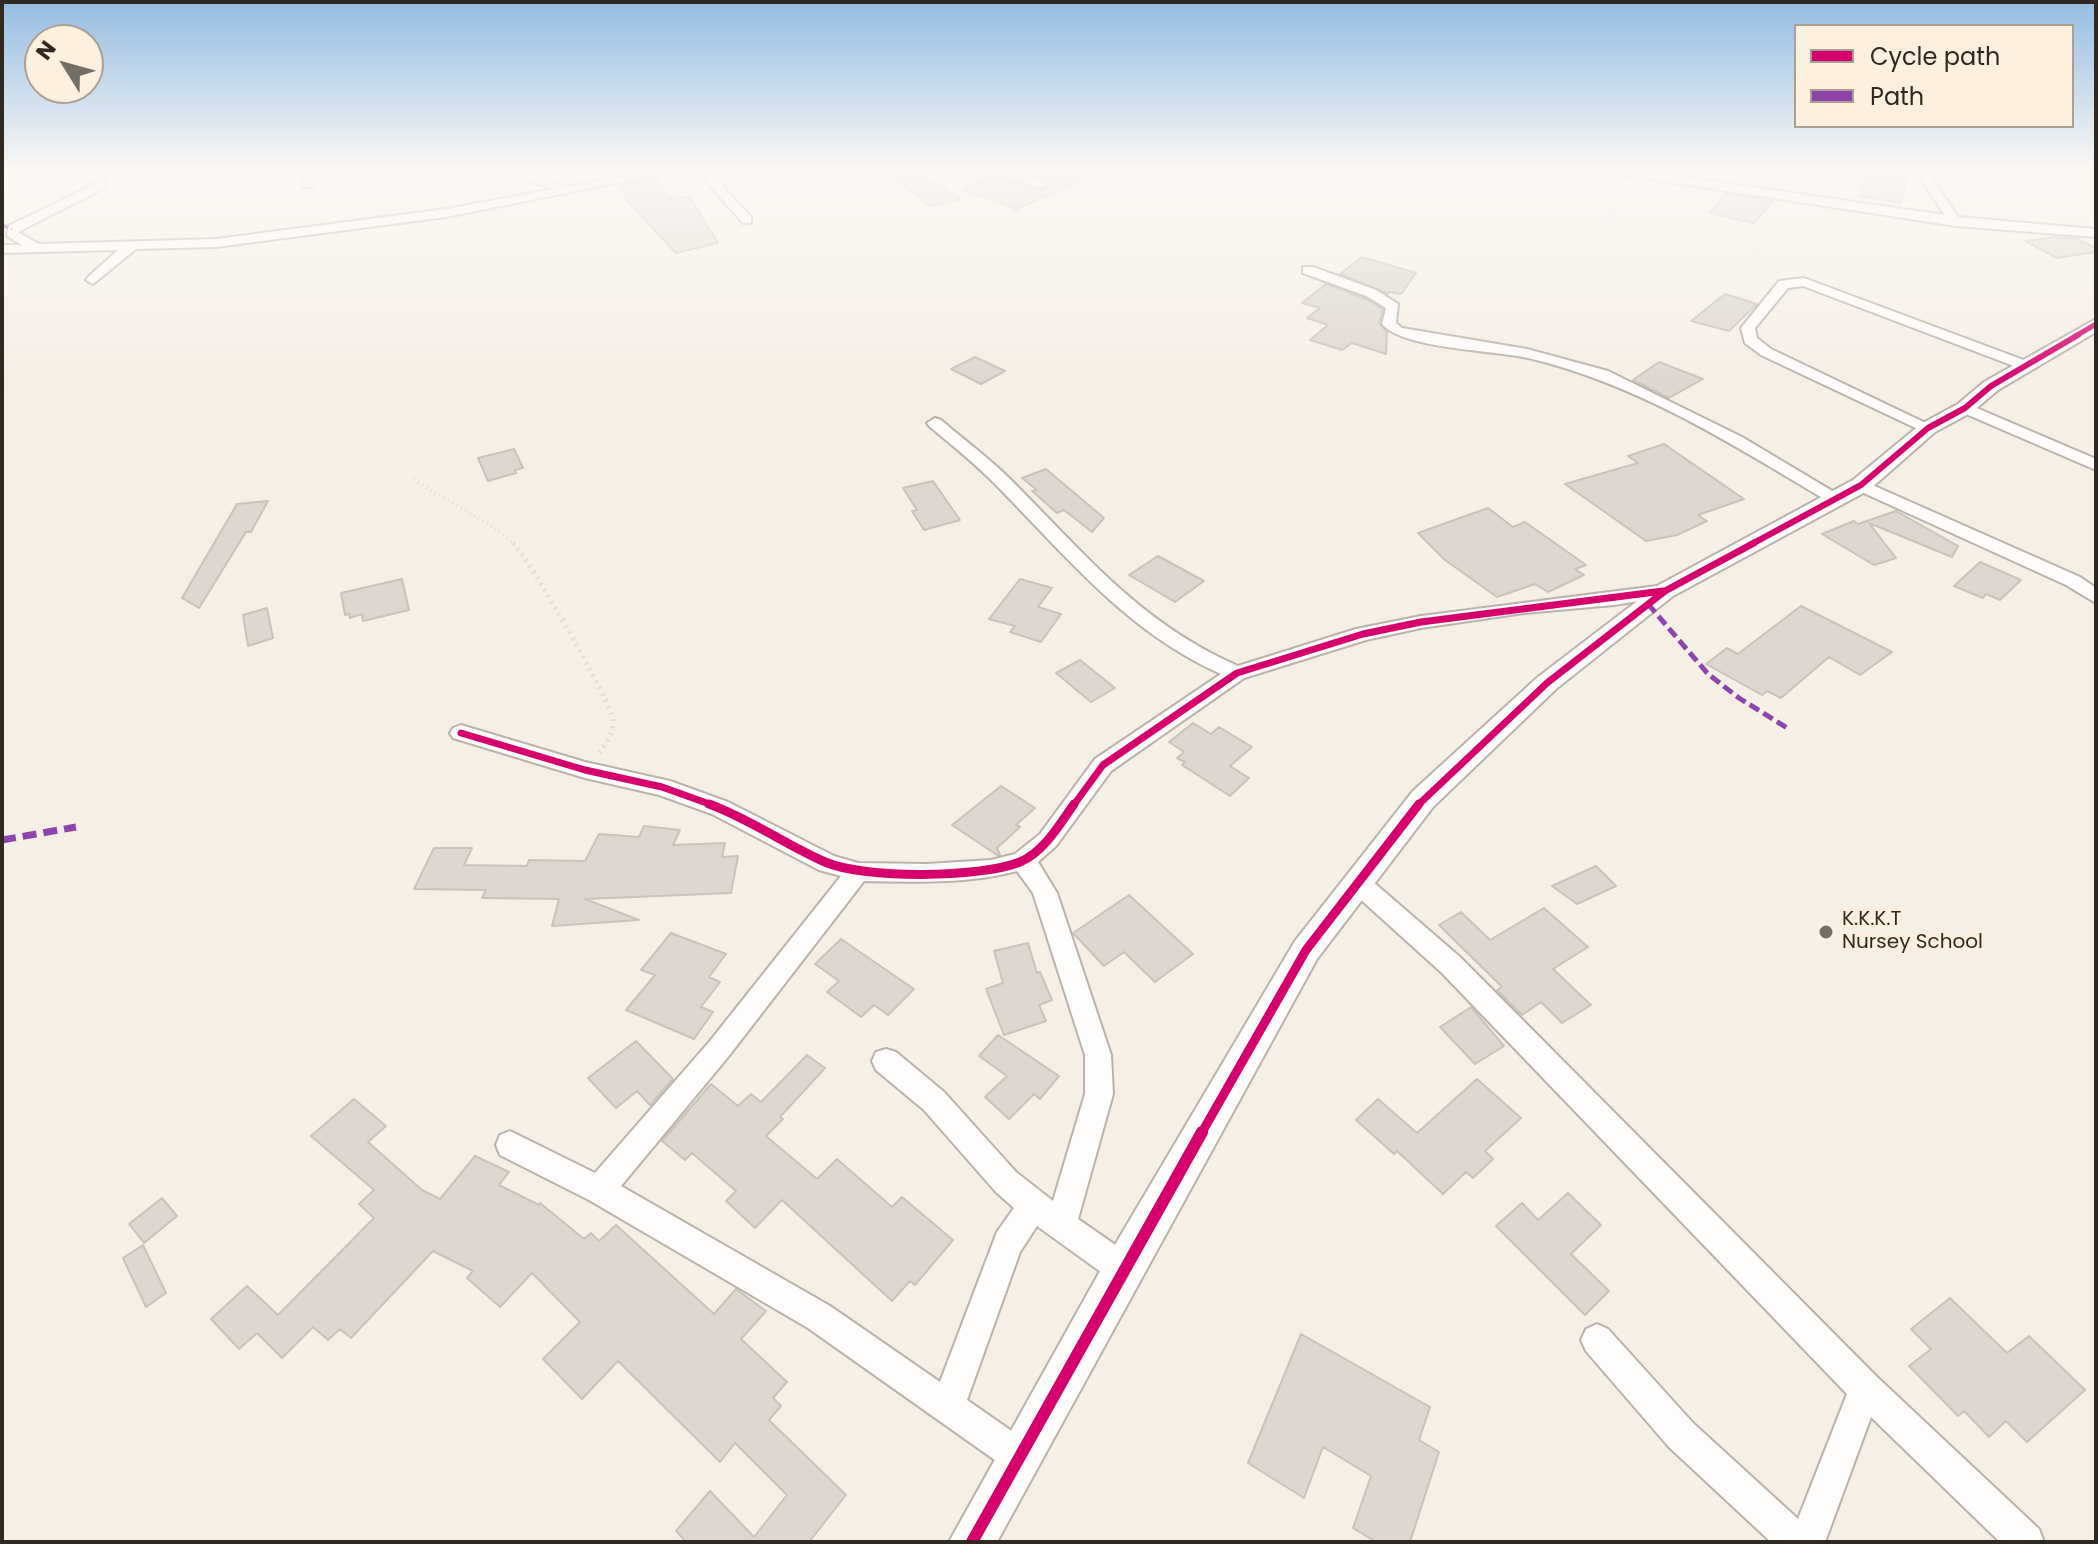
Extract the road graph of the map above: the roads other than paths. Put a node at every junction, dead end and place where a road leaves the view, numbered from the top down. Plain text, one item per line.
1 (25, 242) edge
2 (217, 242) edge
3 (132, 246) junction
4 (36, 248) junction
5 (2, 249) edge
6 (1308, 270) dead end
7 (93, 280) dead end
8 (2096, 324) edge
9 (2024, 365) junction
10 (1965, 408) junction
11 (935, 423) dead end
12 (1928, 428) junction
13 (2096, 465) edge
14 (1848, 492) junction
15 (1665, 591) junction
16 (2096, 597) edge
17 (1237, 673) junction
18 (461, 733) dead end
19 (1022, 861) junction
20 (858, 872) junction
21 (1357, 882) junction
22 (886, 1061) dead end
23 (510, 1145) dead end
24 (599, 1190) junction
25 (1033, 1205) junction
26 (1061, 1224) junction
27 (1123, 1269) junction
28 (1597, 1340) dead end
29 (1865, 1389) junction
30 (948, 1406) junction
31 (1021, 1458) junction
32 (972, 1542) edge
33 (1797, 1542) edge
34 (1807, 1542) edge
35 (2026, 1542) edge

1 - 4 street
2 - 3 street
3 - 4 street
3 - 7 street
4 - 5 street
6 - 14 street
8 - 9 street
9 - 10 street
9 - 12 street
10 - 12 street
10 - 13 street
11 - 17 street
12 - 14 street
14 - 15 street
14 - 16 street
15 - 17 street
15 - 21 street
17 - 19 street
18 - 20 street
19 - 20 street
19 - 26 street
20 - 24 street
21 - 27 street
21 - 29 street
22 - 25 street
23 - 24 street
24 - 30 street
25 - 26 street
25 - 30 street
26 - 27 street
27 - 31 street
28 - 33 street
29 - 34 street
29 - 35 street
30 - 31 street
31 - 32 street

